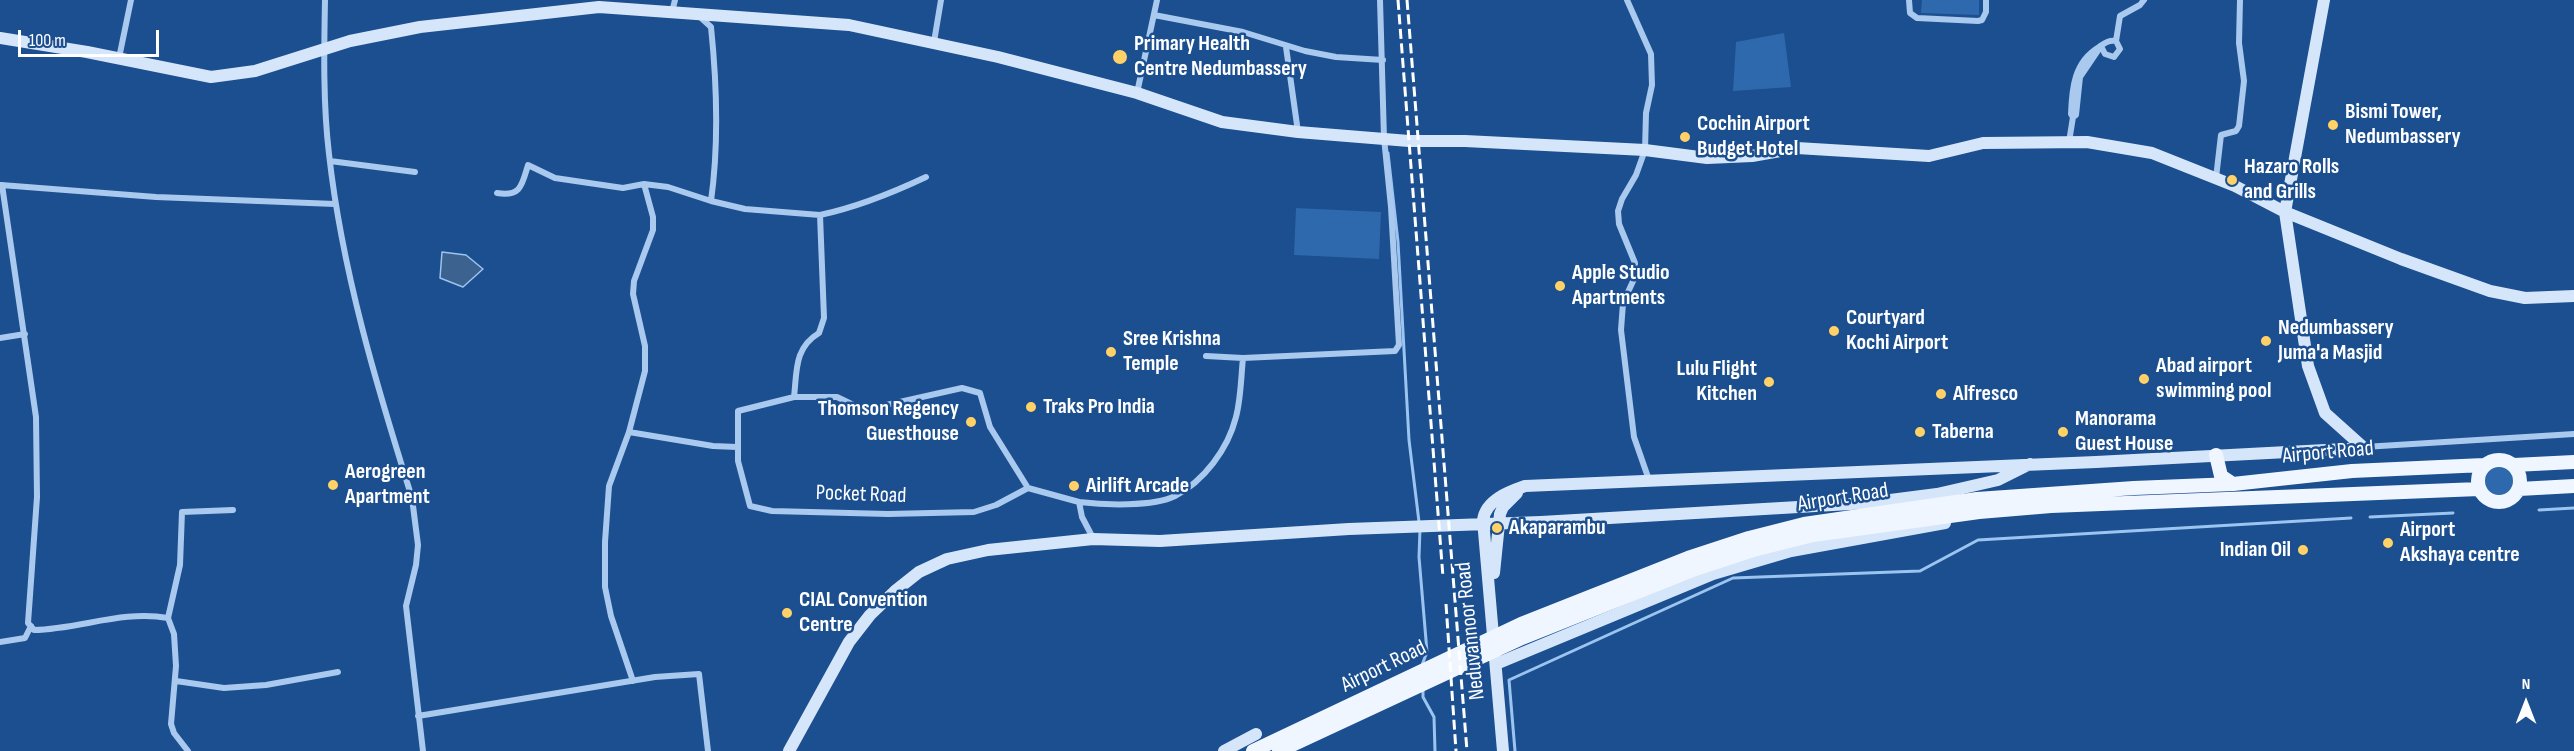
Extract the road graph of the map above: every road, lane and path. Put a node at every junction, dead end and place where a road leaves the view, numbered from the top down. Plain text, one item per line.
1 (131, 0) edge
2 (325, 0) edge
3 (941, 0) edge
4 (1157, 0) edge
5 (1380, 0) edge
6 (1627, 0) edge
7 (1910, 0) edge
8 (1986, 0) edge
9 (2144, 0) edge
10 (2240, 0) edge
11 (2324, 0) edge
12 (673, 6) edge
13 (696, 14) junction
14 (1154, 15) junction
15 (0, 39) edge
16 (2116, 41) junction
17 (934, 42) junction
18 (2101, 46) junction
19 (1286, 47) junction
20 (324, 49) junction
21 (119, 59) junction
22 (1383, 60) junction
23 (1137, 93) junction
24 (1298, 132) junction
25 (1384, 138) junction
26 (2069, 142) junction
27 (1645, 150) junction
28 (330, 161) junction
29 (415, 172) dead end
30 (926, 177) dead end
31 (2216, 178) junction
32 (644, 184) junction
33 (1, 185) edge
34 (497, 193) dead end
35 (711, 201) junction
36 (335, 204) junction
37 (2285, 212) junction
38 (820, 214) junction
39 (2574, 296) edge
40 (25, 334) junction
41 (0, 338) edge
42 (1206, 356) dead end
43 (1243, 358) junction
44 (794, 397) junction
45 (629, 432) junction
46 (2574, 434) edge
47 (737, 447) junction
48 (2364, 448) junction
49 (2216, 455) junction
50 (2574, 462) edge
51 (2030, 464) junction
52 (2484, 465) junction
53 (2514, 465) junction
54 (1649, 480) junction
55 (2233, 484) junction
56 (1525, 486) junction
57 (2574, 486) edge
58 (1028, 488) junction
59 (2479, 489) junction
60 (2519, 489) junction
61 (1079, 502) junction
62 (2014, 509) junction
63 (233, 510) dead end
64 (1922, 513) junction
65 (1093, 539) junction
66 (1490, 563) junction
67 (168, 618) junction
68 (31, 627) junction
69 (0, 642) edge
70 (1511, 657) junction
71 (1496, 664) junction
72 (338, 672) dead end
73 (176, 681) junction
74 (633, 681) junction
75 (418, 716) junction
76 (1256, 734) dead end
77 (188, 751) edge
78 (423, 751) edge
79 (708, 751) edge
80 (789, 751) edge
81 (1224, 751) edge
82 (1253, 751) edge
83 (1279, 751) edge
84 (1503, 751) edge

1 - 21 street
2 - 20 street
3 - 17 street
4 - 14 street
5 - 22 street
6 - 27 street
7 - 8 street
9 - 16 street
10 - 31 street
11 - 37 street
12 - 13 street
12 - 20 street
13 - 17 street
13 - 35 street
14 - 19 street
14 - 23 street
15 - 21 street
16 - 18 street
16 - 18 street
17 - 23 street
18 - 26 street
19 - 22 street
19 - 24 street
20 - 21 street
20 - 28 street
22 - 25 street
23 - 24 street
24 - 25 street
25 - 27 street
25 - 43 street
26 - 27 street
26 - 31 street
27 - 54 street
28 - 29 street
28 - 36 street
30 - 38 street
31 - 37 street
32 - 34 street
32 - 35 street
32 - 45 street
33 - 36 street
33 - 40 street
35 - 38 street
36 - 75 street
37 - 39 street
37 - 48 street
38 - 44 street
40 - 41 street
40 - 68 street
42 - 43 street
43 - 61 street
44 - 47 street, Pocket Road
44 - 58 street
45 - 47 street
45 - 74 street
46 - 48 street
47 - 58 street, Pocket Road
48 - 49 street
49 - 51 street
49 - 55 main road
50 - 53 main road
51 - 54 street
51 - 65 street
52 - 53 main road
52 - 55 main road, Airport Road
52 - 59 main road
53 - 60 main road
54 - 56 street
55 - 64 main road, Airport Road
56 - 66 street
56 - 66 street, Neduvannoor Road
57 - 60 main road
58 - 61 street
59 - 60 main road
59 - 62 main road, Airport Road
61 - 65 street
62 - 64 main road, Airport Road
62 - 70 street
63 - 67 street
64 - 82 main road, Airport Road
64 - 83 main road, Airport Road
65 - 80 street
66 - 70 street
66 - 71 street, Neduvannoor Road
67 - 68 street
67 - 73 street
68 - 69 street
70 - 71 street
71 - 84 street, Neduvannoor Road
72 - 73 street
73 - 77 street
74 - 75 street
74 - 79 street
75 - 78 street
76 - 81 street

